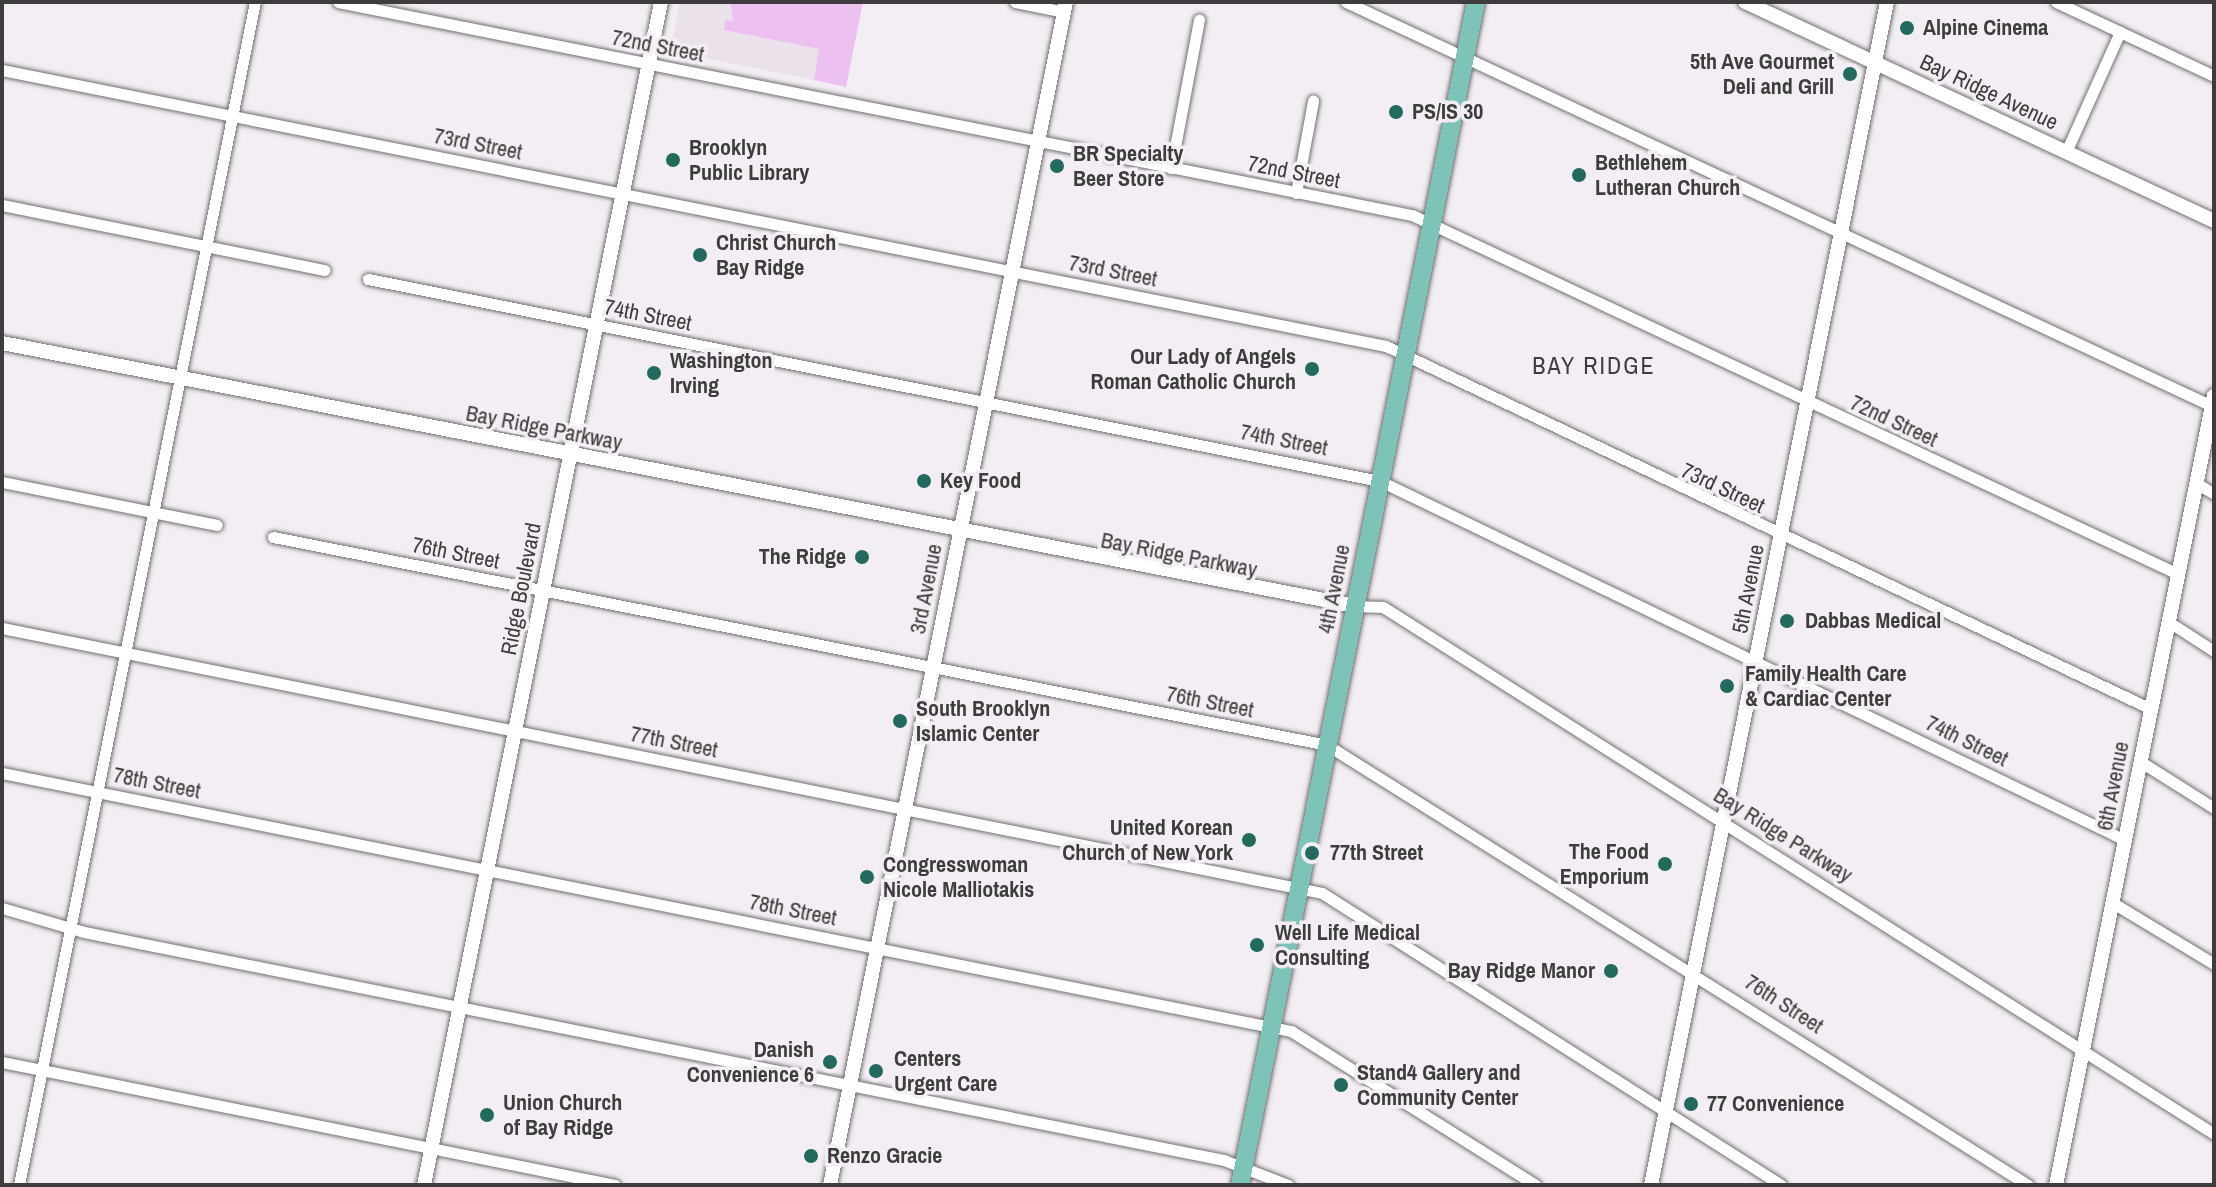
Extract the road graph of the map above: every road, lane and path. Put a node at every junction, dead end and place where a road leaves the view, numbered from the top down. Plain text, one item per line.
1 (255, 2) edge
2 (338, 2) edge
3 (661, 2) edge
4 (1015, 2) edge
5 (1346, 2) edge
6 (1476, 2) edge
7 (1745, 2) edge
8 (1887, 2) edge
9 (2056, 2) edge
10 (1065, 7) edge
11 (1199, 20) dead end
12 (2120, 32) junction
13 (1465, 56) junction
14 (1875, 63) junction
15 (648, 64) junction
16 (2, 70) edge
17 (2214, 76) edge
18 (1313, 101) dead end
19 (233, 116) junction
20 (1038, 142) junction
21 (2066, 152) junction
22 (1171, 168) junction
23 (1296, 193) junction
24 (622, 194) junction
25 (2, 205) edge
26 (2214, 221) edge
27 (1431, 225) junction
28 (1841, 233) junction
29 (207, 246) junction
30 (325, 270) dead end
31 (1012, 272) junction
32 (368, 279) dead end
33 (596, 325) junction
34 (2, 343) edge
35 (1405, 357) junction
36 (180, 378) junction
37 (986, 403) junction
38 (1807, 403) junction
39 (2213, 403) edge
40 (570, 456) junction
41 (1380, 481) junction
42 (2, 482) edge
43 (2196, 483) junction
44 (2214, 494) edge
45 (153, 513) junction
46 (217, 525) dead end
47 (960, 534) junction
48 (1781, 536) junction
49 (273, 537) dead end
50 (2178, 574) junction
51 (544, 591) junction
52 (1355, 606) junction
53 (2169, 622) junction
54 (2, 628) edge
55 (2214, 651) edge
56 (126, 652) junction
57 (1755, 662) junction
58 (933, 669) junction
59 (2151, 709) junction
60 (515, 730) junction
61 (1327, 745) junction
62 (2141, 762) junction
63 (2, 773) edge
64 (98, 792) junction
65 (905, 808) junction
66 (2214, 808) edge
67 (1723, 823) junction
68 (2125, 840) junction
69 (487, 869) junction
70 (1300, 887) junction
71 (2113, 903) junction
72 (2, 908) edge
73 (70, 929) junction
74 (877, 947) junction
75 (2214, 964) edge
76 (1694, 970) junction
77 (460, 1009) junction
78 (1271, 1027) junction
79 (2083, 1051) junction
80 (2, 1062) edge
81 (42, 1070) junction
82 (849, 1087) junction
83 (1665, 1111) junction
84 (2214, 1134) edge
85 (432, 1148) junction
86 (1244, 1165) junction
87 (19, 1185) edge
88 (424, 1185) edge
89 (615, 1185) edge
90 (830, 1185) edge
91 (1240, 1185) edge
92 (1288, 1185) edge
93 (1536, 1185) edge
94 (1651, 1185) edge
95 (1781, 1185) edge
96 (2028, 1185) edge
97 (2056, 1185) edge

1 - 19 street
2 - 15 street, 72nd Street
3 - 15 street, Ridge Boulevard
4 - 10 street
5 - 13 street
6 - 13 main road, 4th Avenue
7 - 14 street, Bay Ridge Avenue
8 - 14 street, 5th Avenue
9 - 12 street
10 - 20 street, 3rd Avenue
11 - 22 street
12 - 17 street
12 - 21 street
13 - 27 main road, 4th Avenue
13 - 28 street
14 - 21 street, Bay Ridge Avenue
14 - 28 street, 5th Avenue
15 - 20 street, 72nd Street
15 - 24 street, Ridge Boulevard
16 - 19 street, 73rd Street
18 - 23 street
19 - 24 street, 73rd Street
19 - 29 street
20 - 22 street, 72nd Street
20 - 31 street, 3rd Avenue
21 - 26 street, Bay Ridge Avenue
22 - 23 street, 72nd Street
23 - 27 street, 72nd Street
24 - 31 street, 73rd Street
24 - 33 street, Ridge Boulevard
25 - 29 street
27 - 35 main road, 4th Avenue
27 - 38 street, 72nd Street
28 - 38 street, 5th Avenue
28 - 39 street
29 - 30 street
29 - 36 street
31 - 35 street, 73rd Street
31 - 37 street, 3rd Avenue
32 - 33 street, 74th Street
33 - 37 street, 74th Street
33 - 40 street, Ridge Boulevard
34 - 36 street, Bay Ridge Parkway
35 - 41 main road, 4th Avenue
35 - 48 street, 73rd Street
36 - 40 street, Bay Ridge Parkway
36 - 45 street
37 - 41 street, 74th Street
37 - 47 street, 3rd Avenue
38 - 48 street, 5th Avenue
38 - 50 street, 72nd Street
39 - 43 street, 6th Avenue
40 - 47 street, Bay Ridge Parkway
40 - 51 street, Ridge Boulevard
41 - 52 main road, 4th Avenue
41 - 57 street, 74th Street
42 - 45 street
43 - 44 street
43 - 50 street, 6th Avenue
45 - 46 street
45 - 56 street
47 - 52 street, Bay Ridge Parkway
47 - 58 street, 3rd Avenue
48 - 57 street, 5th Avenue
48 - 59 street, 73rd Street
49 - 51 street, 76th Street
50 - 53 street, 6th Avenue
51 - 58 street, 76th Street
51 - 60 street, Ridge Boulevard
52 - 61 main road, 4th Avenue
52 - 67 street, Bay Ridge Parkway
53 - 55 street
53 - 59 street, 6th Avenue
54 - 56 street, 77th Street
56 - 60 street, 77th Street
56 - 64 street
57 - 67 street, 5th Avenue
57 - 68 street, 74th Street
58 - 61 street, 76th Street
58 - 65 street, 3rd Avenue
59 - 62 street, 6th Avenue
60 - 65 street, 77th Street
60 - 69 street, Ridge Boulevard
61 - 70 main road, 4th Avenue
61 - 76 street, 76th Street
62 - 66 street
62 - 68 street, 6th Avenue
63 - 64 street, 78th Street
64 - 69 street, 78th Street
64 - 73 street
65 - 70 street, 77th Street
65 - 74 street, 3rd Avenue
67 - 76 street, 5th Avenue
67 - 79 street, Bay Ridge Parkway
68 - 71 street, 6th Avenue
69 - 74 street, 78th Street
69 - 77 street, Ridge Boulevard
70 - 78 main road, 4th Avenue
70 - 83 street, 77th Street
71 - 75 street
71 - 79 street, 6th Avenue
72 - 73 street
73 - 77 street
73 - 81 street
74 - 78 street, 78th Street
74 - 82 street, 3rd Avenue
76 - 83 street, 5th Avenue
76 - 96 street, 76th Street
77 - 82 street
77 - 85 street, Ridge Boulevard
78 - 86 main road, 4th Avenue
78 - 93 street, 78th Street
79 - 84 street, Bay Ridge Parkway
79 - 97 street, 6th Avenue
80 - 81 street
81 - 85 street
81 - 87 street
82 - 86 street
82 - 90 street, 3rd Avenue
83 - 94 street, 5th Avenue
83 - 95 street, 77th Street
85 - 88 street, Ridge Boulevard
85 - 89 street
86 - 91 main road, 4th Avenue
86 - 92 street

